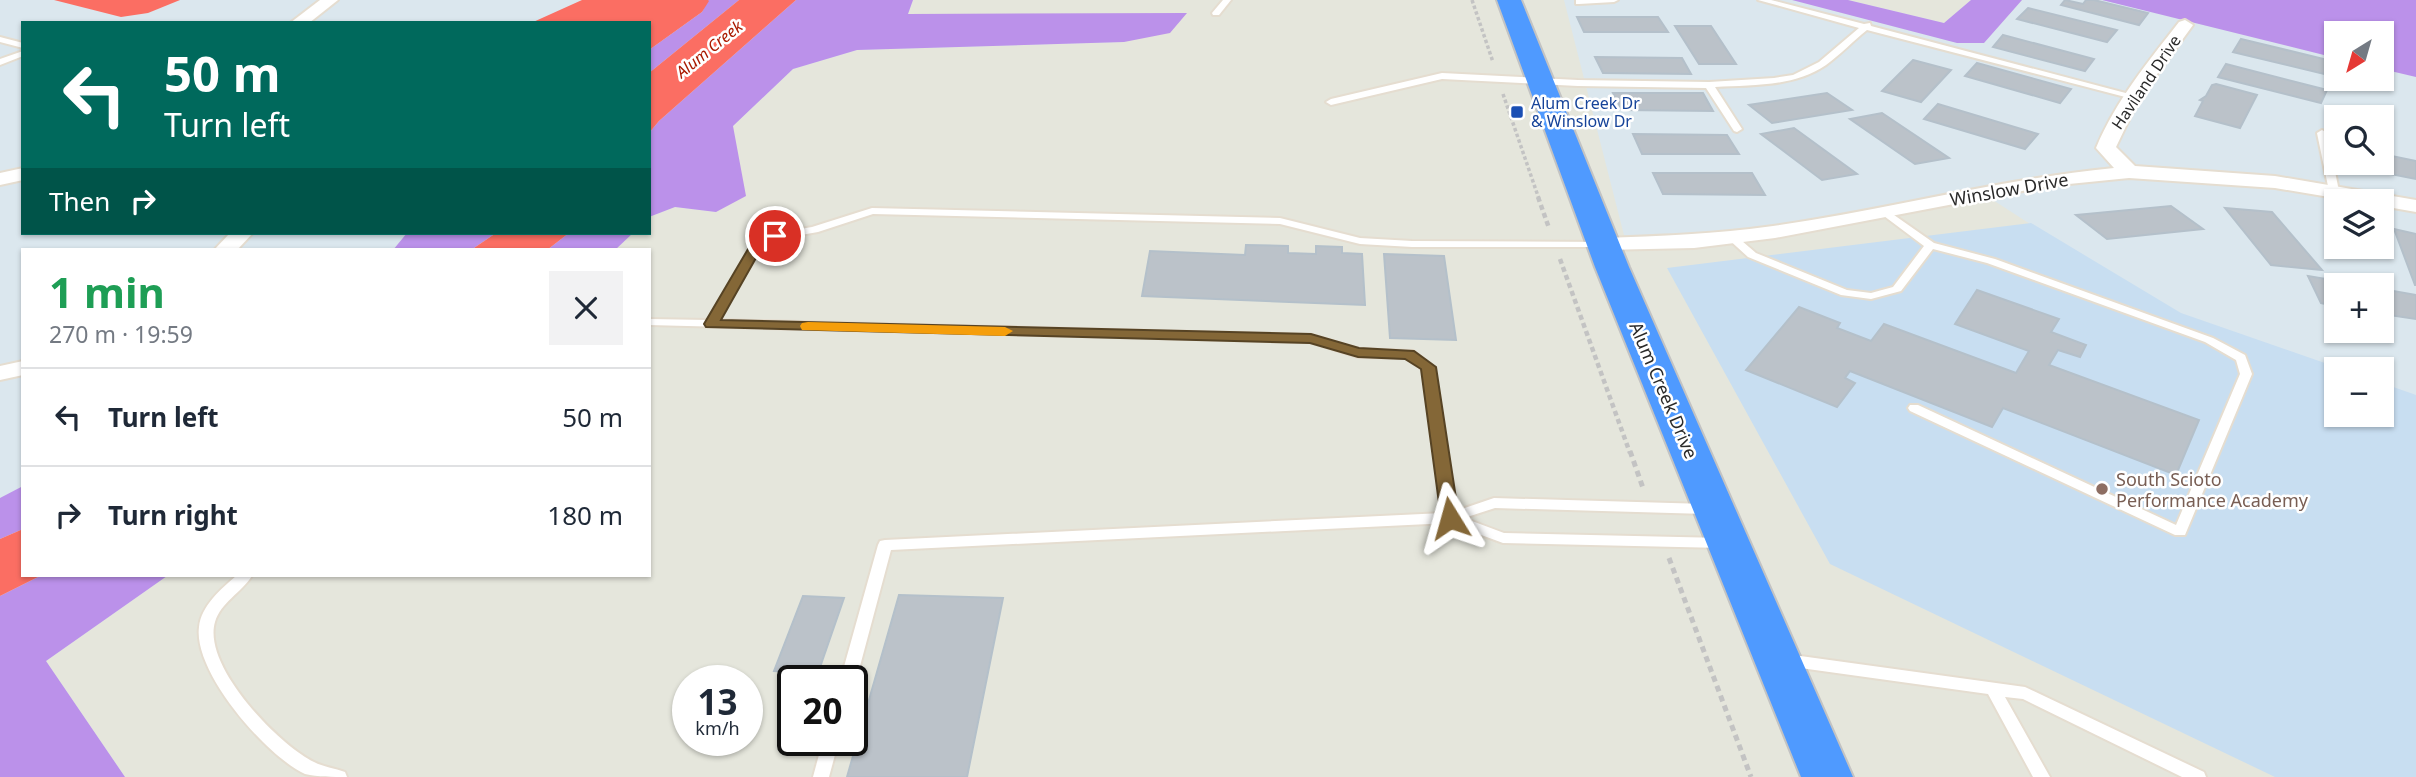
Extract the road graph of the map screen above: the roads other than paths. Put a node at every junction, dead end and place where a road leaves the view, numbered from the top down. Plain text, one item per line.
1 (330, 0) edge
2 (1227, 0) edge
3 (1500, 0) edge
4 (1509, 0) edge
5 (1614, 0) edge
6 (1762, 0) edge
7 (1579, 2) dead end
8 (1216, 13) dead end
9 (301, 21) edge
10 (1867, 25) junction
11 (2185, 25) dead end
12 (0, 39) edge
13 (21, 45) edge
14 (21, 53) edge
15 (0, 62) edge
16 (1539, 82) junction
17 (1709, 85) junction
18 (2133, 96) junction
19 (1331, 102) dead end
20 (1737, 129) dead end
21 (2322, 133) dead end
22 (2129, 172) junction
23 (21, 174) edge
24 (0, 179) edge
25 (2324, 189) edge
26 (2334, 189) edge
27 (2394, 202) edge
28 (2416, 206) edge
29 (1884, 211) junction
30 (240, 235) edge
31 (1731, 237) junction
32 (1603, 244) junction
33 (1930, 245) junction
34 (227, 248) edge
35 (651, 322) edge
36 (711, 324) junction
37 (21, 368) edge
38 (0, 373) edge
39 (1914, 408) dead end
40 (1450, 518) junction
41 (1721, 526) junction
42 (244, 577) edge
43 (1776, 659) junction
44 (852, 665) edge
45 (1993, 689) junction
46 (827, 756) edge
47 (339, 777) edge
48 (821, 777) edge
49 (1827, 777) edge
50 (2042, 777) edge
51 (2198, 777) edge

1 - 9 street
2 - 8 lane
3 - 4 lane
4 - 16 main road, Alum Creek Drive
5 - 7 lane
6 - 10 lane
10 - 17 lane
10 - 18 lane
11 - 18 street, Haviland Drive
12 - 13 lane
14 - 15 lane
16 - 17 lane
16 - 19 lane
16 - 32 main road, Alum Creek Drive
17 - 20 lane
18 - 22 street, Haviland Drive
21 - 26 lane
22 - 25 street, Winslow Drive
22 - 29 street, Winslow Drive
23 - 24 street
27 - 28 street, Winslow Drive
29 - 31 street, Winslow Drive
29 - 33 lane
30 - 34 street
31 - 32 street, Winslow Drive
31 - 33 lane
32 - 36 lane
32 - 41 main road, Alum Creek Drive
33 - 39 lane
35 - 36 lane
36 - 40 lane
37 - 38 street
40 - 41 lane
40 - 41 lane
40 - 44 lane
41 - 43 main road, Alum Creek Drive
42 - 47 lane
43 - 45 lane
43 - 49 main road, Alum Creek Drive
45 - 50 lane
45 - 51 lane
46 - 48 lane

